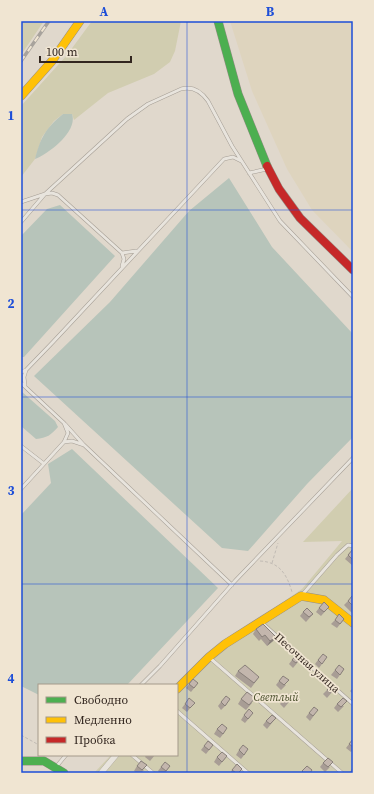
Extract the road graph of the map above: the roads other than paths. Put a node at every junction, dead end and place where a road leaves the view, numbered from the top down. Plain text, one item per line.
1 (80, 21) edge
2 (218, 21) edge
3 (21, 96) edge
4 (242, 162) junction
5 (269, 169) junction
6 (249, 173) junction
7 (45, 194) junction
8 (21, 202) edge
9 (21, 222) edge
10 (137, 251) junction
11 (122, 253) junction
12 (122, 266) junction
13 (353, 270) edge
14 (353, 297) edge
15 (26, 370) junction
16 (21, 372) edge
17 (21, 382) edge
18 (26, 387) junction
19 (64, 423) junction
20 (64, 442) junction
21 (84, 445) junction
22 (21, 446) edge
23 (353, 458) edge
24 (43, 463) junction
25 (21, 489) edge
26 (353, 546) edge
27 (232, 585) junction
28 (297, 599) junction
29 (261, 622) junction
30 (353, 623) edge
31 (209, 657) junction
32 (142, 684) edge
33 (178, 688) edge
34 (353, 704) edge
35 (178, 712) edge
36 (65, 756) edge
37 (115, 756) edge
38 (133, 756) edge
39 (21, 761) edge
40 (56, 767) junction
41 (64, 773) edge
42 (101, 773) edge
43 (153, 773) edge
44 (248, 773) edge
45 (342, 773) edge

1 - 3 street
2 - 5 street
4 - 6 lane
4 - 7 lane
4 - 10 lane
5 - 6 lane
5 - 13 street
6 - 14 lane
7 - 8 lane
7 - 9 lane
7 - 11 lane
10 - 11 lane
10 - 12 lane
11 - 12 lane
12 - 15 lane
15 - 16 lane
15 - 18 lane
17 - 18 lane
18 - 19 lane
19 - 20 lane
19 - 21 lane
20 - 21 lane
20 - 24 lane
21 - 27 lane
22 - 24 lane
23 - 27 lane
24 - 25 lane
26 - 28 lane
27 - 32 lane
28 - 29 street
28 - 30 street
29 - 31 street
29 - 34 lane, Песочная улица
31 - 33 street
31 - 45 lane
35 - 44 lane
36 - 40 lane
37 - 42 street
38 - 43 lane
39 - 40 street
40 - 41 street

